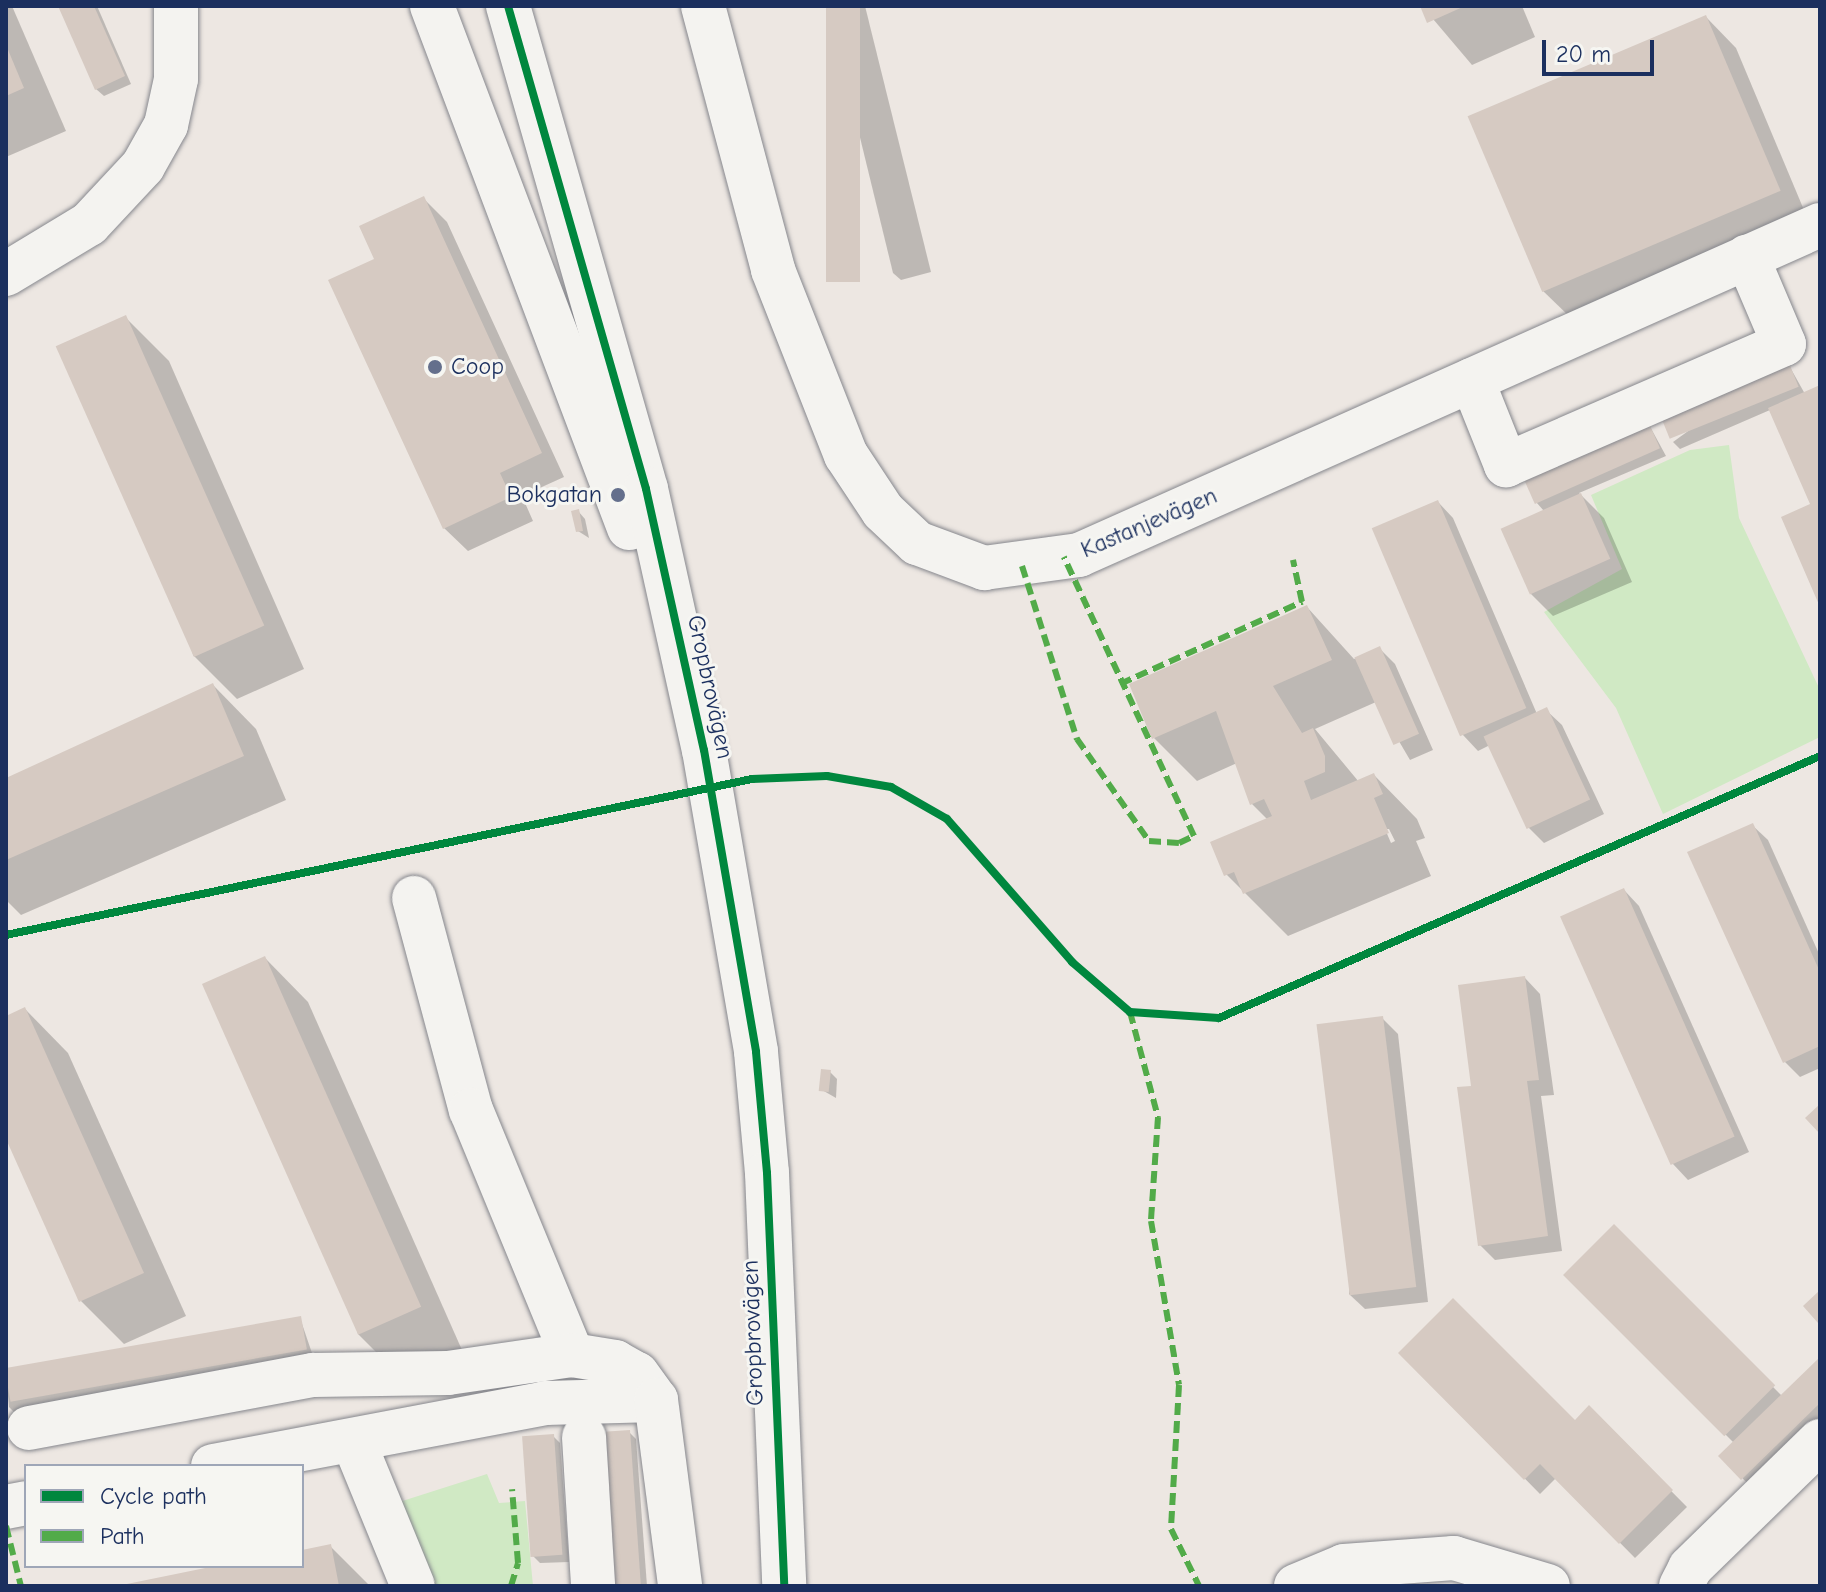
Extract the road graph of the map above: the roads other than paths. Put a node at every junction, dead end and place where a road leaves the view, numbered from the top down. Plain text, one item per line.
1 (176, 6) edge
2 (432, 6) edge
3 (508, 6) edge
4 (703, 6) edge
5 (1820, 225) edge
6 (1747, 257) junction
7 (6, 274) edge
8 (1472, 380) junction
9 (704, 750) junction
10 (414, 898) dead end
11 (572, 1355) junction
12 (656, 1400) junction
13 (29, 1428) dead end
14 (584, 1437) dead end
15 (1820, 1441) edge
16 (360, 1457) dead end
17 (778, 1457) junction
18 (224, 1464) edge
19 (413, 1586) edge
20 (593, 1586) edge
21 (680, 1586) edge
22 (762, 1586) edge
23 (784, 1586) edge
24 (1296, 1586) edge
25 (1548, 1586) edge
26 (1681, 1586) edge

1 - 7 street
2 - 9 street, Gropbrovägen
3 - 9 street, Gropbrovägen
4 - 8 street, Kastanjevägen
5 - 6 street, Kastanjevägen
6 - 8 street, Kastanjevägen
6 - 8 street
9 - 17 street, Gropbrovägen
10 - 11 street
11 - 12 street
11 - 13 street
12 - 18 street
12 - 21 street
14 - 20 street
15 - 26 street
16 - 19 street
17 - 22 street, Gropbrovägen
17 - 23 street, Gropbrovägen
24 - 25 street

